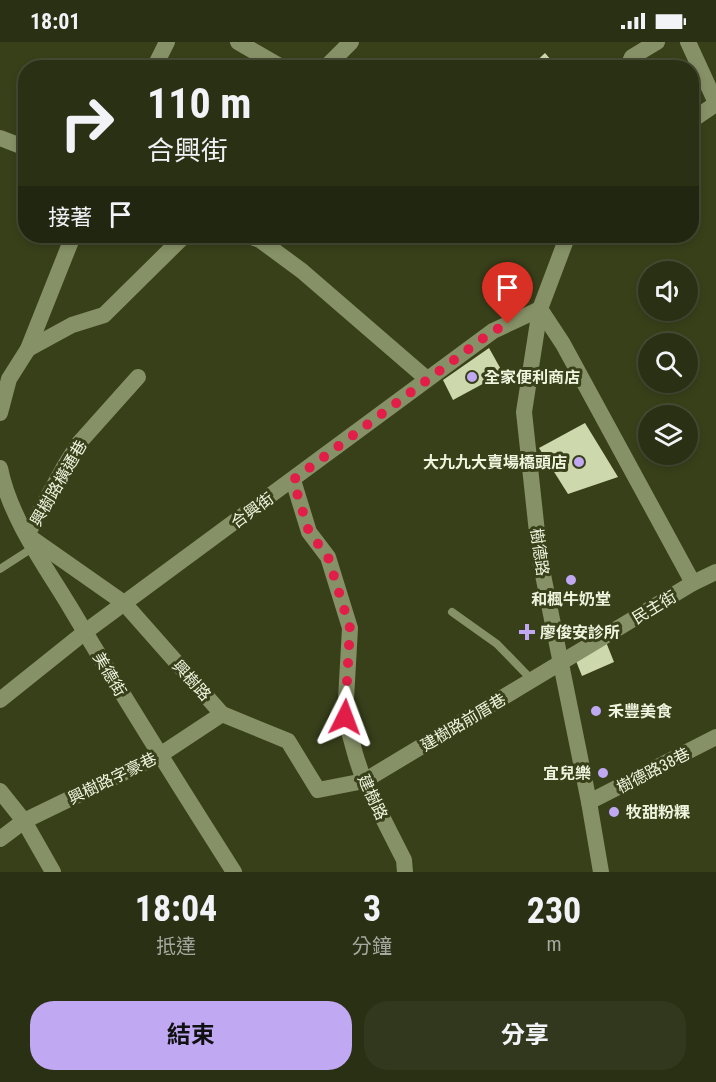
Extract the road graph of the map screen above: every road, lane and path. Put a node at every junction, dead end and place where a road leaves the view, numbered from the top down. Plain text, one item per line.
1 (167, 42) edge
2 (238, 42) edge
3 (351, 42) edge
4 (657, 42) edge
5 (688, 42) edge
6 (158, 60) edge
7 (256, 60) edge
8 (333, 60) edge
9 (631, 60) edge
10 (696, 60) edge
11 (699, 66) edge
12 (716, 103) edge
13 (699, 115) edge
14 (0, 138) edge
15 (18, 145) edge
16 (70, 243) edge
17 (177, 243) edge
18 (264, 243) edge
19 (565, 243) edge
20 (540, 309) junction
21 (28, 349) junction
22 (138, 377) dead end
23 (427, 379) junction
24 (0, 413) edge
25 (0, 468) edge
26 (293, 480) junction
27 (2, 485) edge
28 (31, 541) junction
29 (0, 569) edge
30 (716, 572) edge
31 (693, 583) junction
32 (124, 603) junction
33 (452, 612) dead end
34 (85, 632) junction
35 (561, 662) junction
36 (532, 680) junction
37 (0, 700) edge
38 (222, 714) junction
39 (715, 740) edge
40 (160, 755) junction
41 (364, 781) junction
42 (0, 791) edge
43 (589, 802) junction
44 (24, 821) junction
45 (0, 839) edge
46 (53, 872) edge
47 (234, 872) edge
48 (405, 872) edge
49 (601, 872) edge

1 - 6 street
2 - 7 street
3 - 8 street
4 - 9 street
5 - 10 street
11 - 12 street
12 - 13 street
14 - 15 street
16 - 21 street
17 - 21 street
18 - 23 street
19 - 20 street, 樹德路
20 - 23 street, 合興街
20 - 31 street
20 - 35 street, 樹德路
21 - 24 street
22 - 28 street, 興樹路橫通巷
23 - 26 street, 合興街
25 - 27 street, 美德街
26 - 32 street, 合興街
26 - 41 street, 建樹路
27 - 28 street, 美德街
28 - 29 lane
28 - 32 street, 興樹路
28 - 34 street, 美德街
30 - 31 street, 民主街
31 - 35 street, 民主街
32 - 34 street, 合興街
32 - 38 street, 興樹路
33 - 36 lane
34 - 37 street, 合興街
34 - 40 street, 美德街
35 - 36 street, 建樹路前厝巷
35 - 43 street, 樹德路
36 - 41 street, 建樹路前厝巷
38 - 40 street, 興樹路字豪巷
38 - 41 street, 興樹路
39 - 43 street, 樹德路38巷
40 - 44 street, 興樹路字豪巷
40 - 47 street, 美德街
41 - 48 street, 建樹路
42 - 44 street
43 - 49 street, 樹德路
44 - 45 street, 興樹路字豪巷
44 - 46 street

